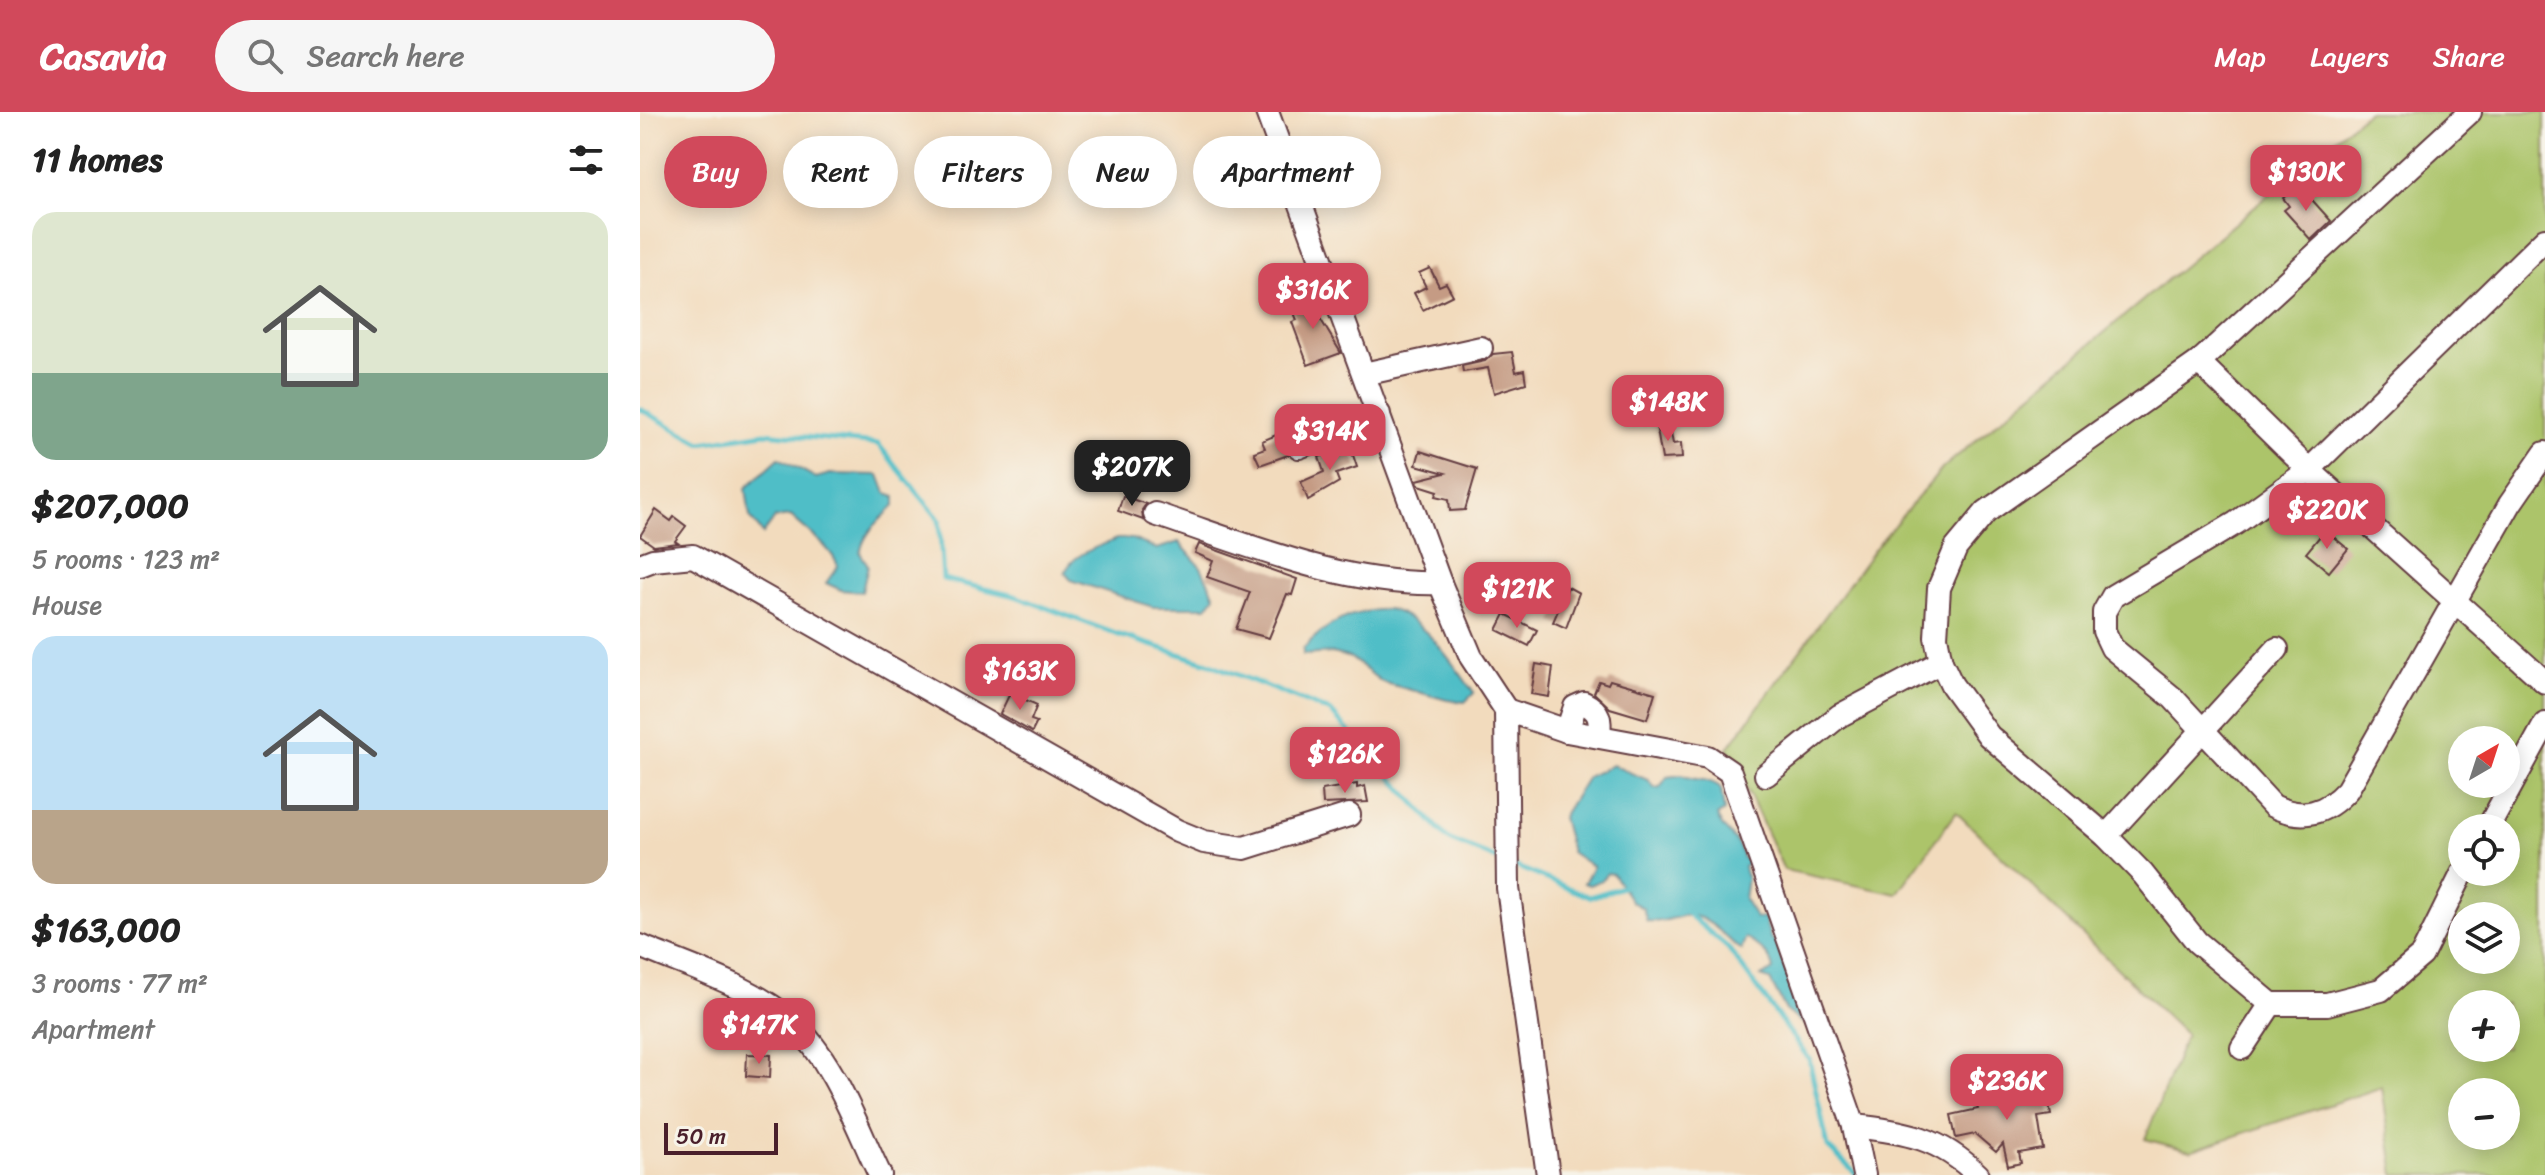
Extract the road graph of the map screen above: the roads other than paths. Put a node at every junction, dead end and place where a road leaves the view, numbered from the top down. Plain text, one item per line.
1 (1267, 112) edge
2 (2470, 112) edge
3 (2545, 239) edge
4 (1481, 348) dead end
5 (2199, 362) junction
6 (1364, 374) junction
7 (1379, 414) junction
8 (1299, 447) dead end
9 (2545, 453) edge
10 (2309, 470) junction
11 (1155, 514) dead end
12 (640, 565) edge
13 (1440, 583) junction
14 (2455, 599) junction
15 (2277, 649) dead end
16 (1941, 662) junction
17 (2545, 682) edge
18 (1505, 716) junction
19 (2545, 724) edge
20 (2203, 729) junction
21 (1766, 775) dead end
22 (2496, 814) edge
23 (1349, 815) dead end
24 (2106, 836) junction
25 (2456, 886) edge
26 (640, 946) edge
27 (2271, 1004) junction
28 (2242, 1048) dead end
29 (1854, 1126) junction
30 (1863, 1167) edge
31 (880, 1175) edge
32 (1548, 1175) edge
33 (1978, 1175) edge

1 - 6 street
2 - 5 street
3 - 10 street
4 - 6 street
5 - 10 street
5 - 16 street
6 - 7 street
7 - 8 street
7 - 13 street
9 - 14 street
10 - 14 street
10 - 20 street
11 - 13 street
12 - 23 street
13 - 18 street
14 - 17 street
14 - 20 street
15 - 20 street
16 - 21 street
16 - 24 street
18 - 29 street
18 - 32 street
19 - 22 street
20 - 24 street
24 - 27 street
25 - 27 street
26 - 31 street
27 - 28 street
29 - 30 street
29 - 33 street

